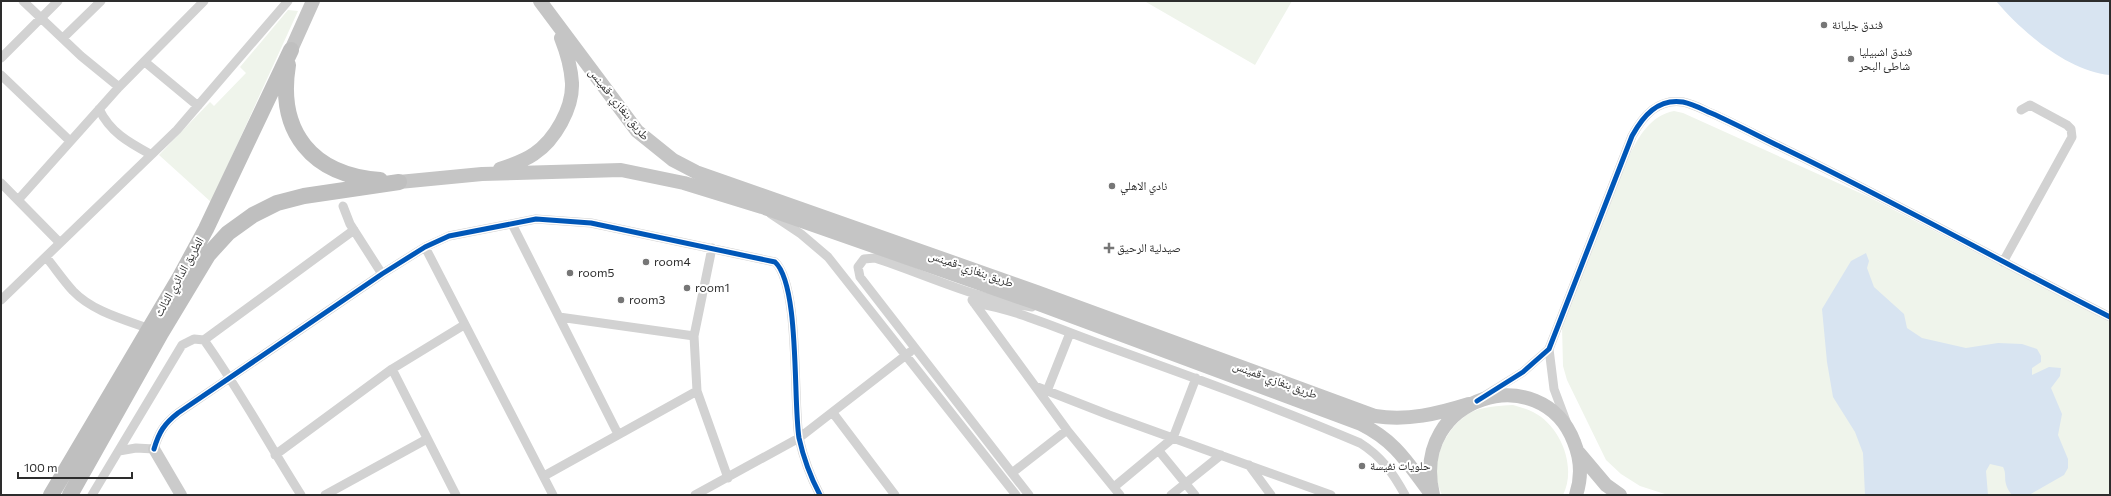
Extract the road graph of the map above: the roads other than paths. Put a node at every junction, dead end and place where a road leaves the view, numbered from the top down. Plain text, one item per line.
1 (23, 1) edge
2 (58, 1) edge
3 (101, 1) edge
4 (204, 1) edge
5 (288, 1) edge
6 (313, 1) edge
7 (540, 1) edge
8 (41, 19) junction
9 (553, 19) junction
10 (63, 38) junction
11 (291, 50) junction
12 (1, 58) edge
13 (145, 62) junction
14 (1, 75) edge
15 (119, 87) junction
16 (198, 106) junction
17 (99, 109) junction
18 (2021, 110) dead end
19 (70, 141) junction
20 (150, 154) junction
21 (482, 174) junction
22 (399, 182) junction
23 (1, 183) edge
24 (18, 200) junction
25 (343, 206) dead end
26 (762, 207) junction
27 (512, 224) junction
28 (354, 230) junction
29 (60, 243) junction
30 (425, 247) junction
31 (712, 248) junction
32 (46, 257) junction
33 (2003, 262) junction
34 (382, 274) junction
35 (962, 289) junction
36 (1, 300) edge
37 (974, 303) junction
38 (1053, 309) junction
39 (559, 316) junction
40 (2110, 317) edge
41 (464, 325) junction
42 (155, 331) junction
43 (1070, 333) junction
44 (694, 336) junction
45 (204, 340) junction
46 (915, 349) junction
47 (1549, 349) junction
48 (906, 356) junction
49 (392, 369) junction
50 (231, 377) junction
51 (1196, 378) junction
52 (1035, 386) junction
53 (697, 391) junction
54 (1047, 391) junction
55 (1473, 403) junction
56 (833, 413) junction
57 (1067, 430) junction
58 (618, 434) junction
59 (1572, 436) junction
60 (799, 438) junction
61 (1173, 438) junction
62 (427, 439) junction
63 (154, 449) junction
64 (119, 451) junction
65 (1159, 451) junction
66 (1578, 452) junction
67 (275, 455) junction
68 (1221, 455) junction
69 (1249, 465) junction
70 (1012, 473) junction
71 (544, 476) junction
72 (728, 478) junction
73 (1185, 483) junction
74 (1114, 487) junction
75 (51, 495) edge
76 (70, 495) edge
77 (92, 495) edge
78 (181, 495) edge
79 (301, 495) edge
80 (325, 495) edge
81 (456, 495) edge
82 (553, 495) edge
83 (695, 495) edge
84 (820, 495) edge
85 (895, 495) edge
86 (1016, 495) edge
87 (1029, 495) edge
88 (1120, 495) edge
89 (1171, 495) edge
90 (1195, 495) edge
91 (1271, 495) edge
92 (1331, 495) edge
93 (1405, 495) edge
94 (1433, 495) edge
95 (1576, 495) edge
96 (1620, 495) edge

1 - 8 street
2 - 8 street
3 - 10 street
4 - 13 street
5 - 16 street
6 - 11 main road
7 - 9 main road, طريق بنغازي-قمينس
8 - 10 street
8 - 12 street
9 - 21 main road
9 - 55 main road, طريق بنغازي-قمينس
10 - 15 street
11 - 22 highway
11 - 42 highway, الطريق الدائري الثالث
13 - 15 street
13 - 16 street
14 - 19 street
15 - 17 street
16 - 20 street
17 - 19 street
17 - 20 street
18 - 33 street
19 - 24 street
20 - 29 street
21 - 22 main road
21 - 26 main road
22 - 42 highway, الطريق الدائري الثالث
23 - 24 street
24 - 29 street
25 - 28 street
26 - 38 main road
26 - 48 street
27 - 30 street
27 - 31 street
27 - 39 street
28 - 34 street
28 - 45 street
29 - 32 street
30 - 34 street
30 - 41 street
31 - 44 street
31 - 60 street
32 - 36 street
32 - 42 street
33 - 40 street
33 - 47 street
34 - 50 street
35 - 37 street
35 - 38 street
35 - 46 street
37 - 43 street
37 - 52 street
38 - 94 main road
39 - 44 street
39 - 58 street
41 - 49 street
41 - 71 street
42 - 75 highway, الطريق الدائري الثالث
42 - 76 highway, الطريق الدائري الثالث
43 - 51 street
43 - 54 street
44 - 53 street
45 - 50 street
45 - 64 street
46 - 48 street
46 - 70 street
47 - 55 street
47 - 59 street
48 - 56 street
48 - 86 street
49 - 62 street
49 - 67 street
50 - 63 street
50 - 67 street
51 - 61 street
51 - 93 street
52 - 54 street
52 - 57 street
53 - 58 street
53 - 72 street
54 - 61 street
55 - 59 main road, طريق بنغازي-قمينس
55 - 94 main road
56 - 60 street
56 - 85 street
57 - 70 street
57 - 74 street
58 - 71 street
59 - 66 main road, طريق بنغازي-قمينس
60 - 72 street
60 - 84 street
61 - 65 street
61 - 68 street
62 - 80 street
62 - 81 street
63 - 64 street
63 - 78 street
64 - 77 street
65 - 73 street
65 - 74 street
66 - 95 main road
66 - 96 main road
67 - 79 street
68 - 69 street
68 - 73 street
69 - 91 street
69 - 92 street
70 - 87 street
71 - 82 street
72 - 83 street
73 - 89 street
73 - 90 street
74 - 88 street

